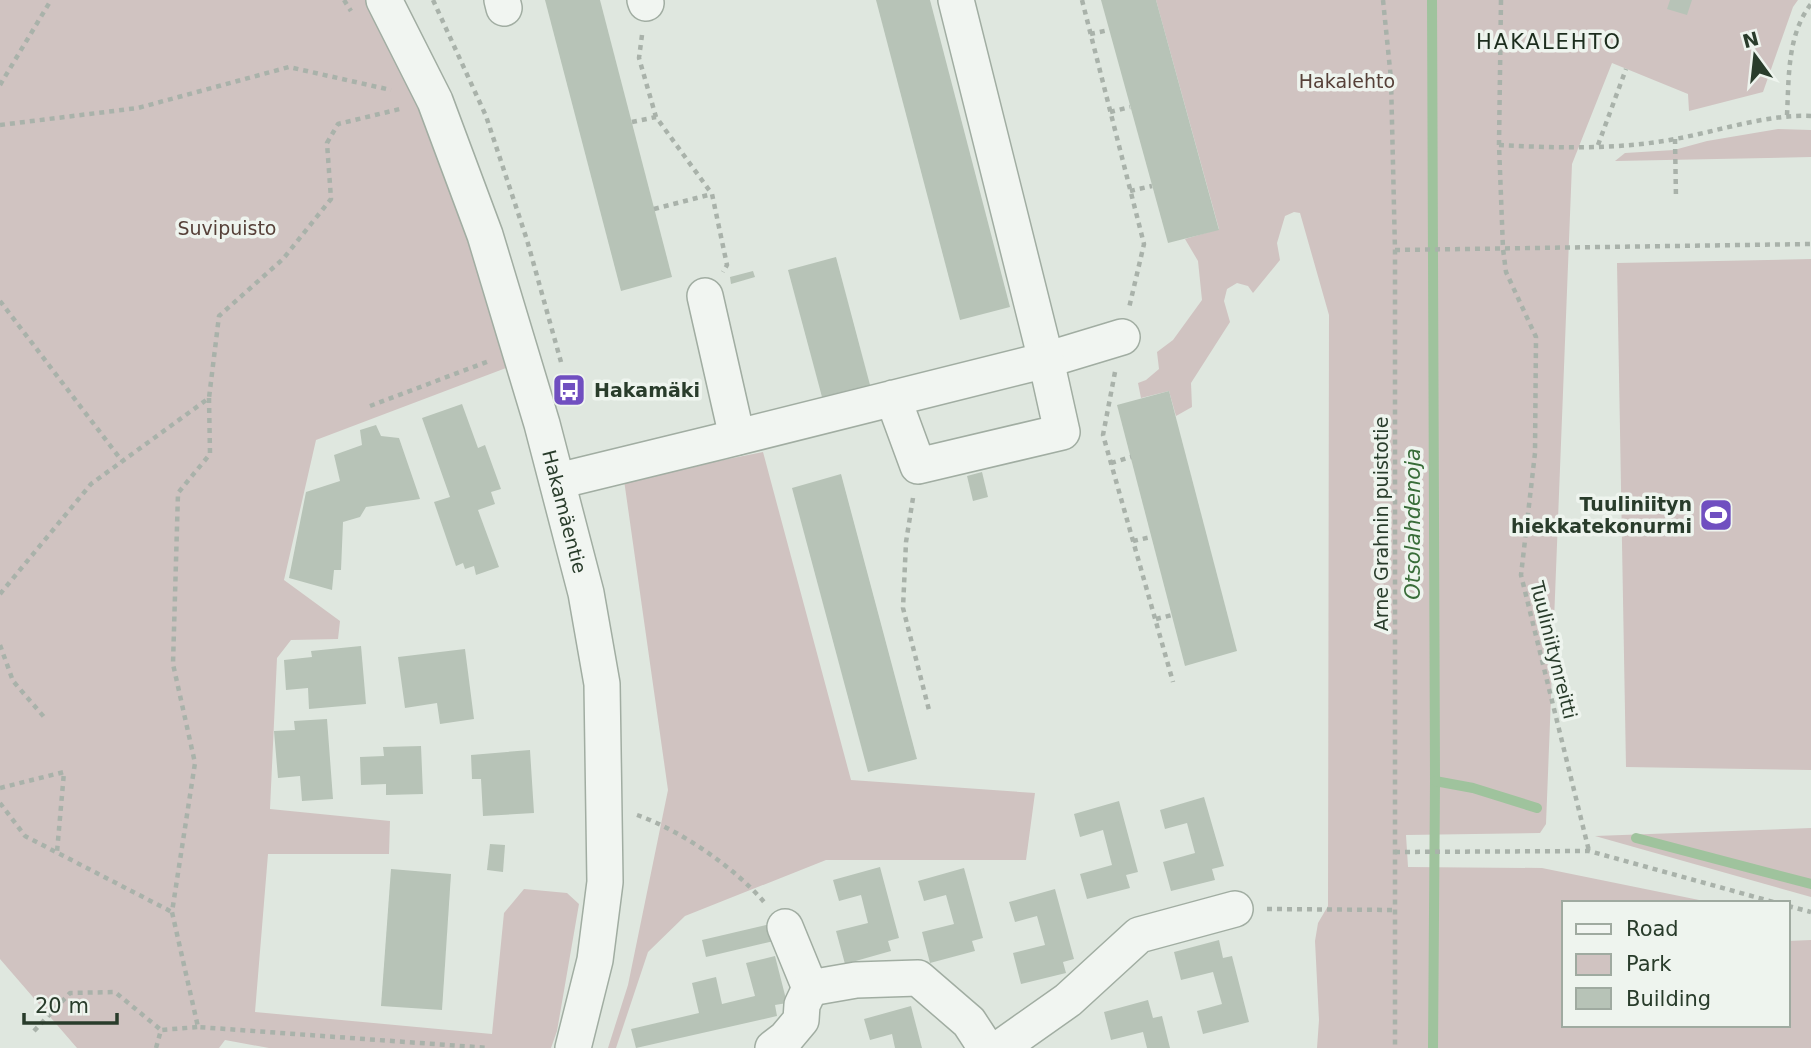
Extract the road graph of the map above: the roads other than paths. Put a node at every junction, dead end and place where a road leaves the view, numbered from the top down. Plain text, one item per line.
1 (384, 0) edge
2 (956, 0) edge
3 (705, 296) road end
4 (1122, 337) dead end
5 (1046, 360) junction
6 (893, 398) junction
7 (737, 437) junction
8 (558, 481) junction
9 (1235, 909) road end
10 (785, 926) road end
11 (807, 1019) edge
12 (573, 1048) edge
13 (773, 1048) edge
14 (986, 1048) edge
15 (1000, 1048) edge

1 - 8 street, Hakamäentie
2 - 5 street
3 - 7 street
4 - 5 street
5 - 6 street
5 - 6 street
6 - 7 street
7 - 8 street
8 - 12 street, Hakamäentie
9 - 15 street
10 - 11 street
11 - 13 street
11 - 14 street

